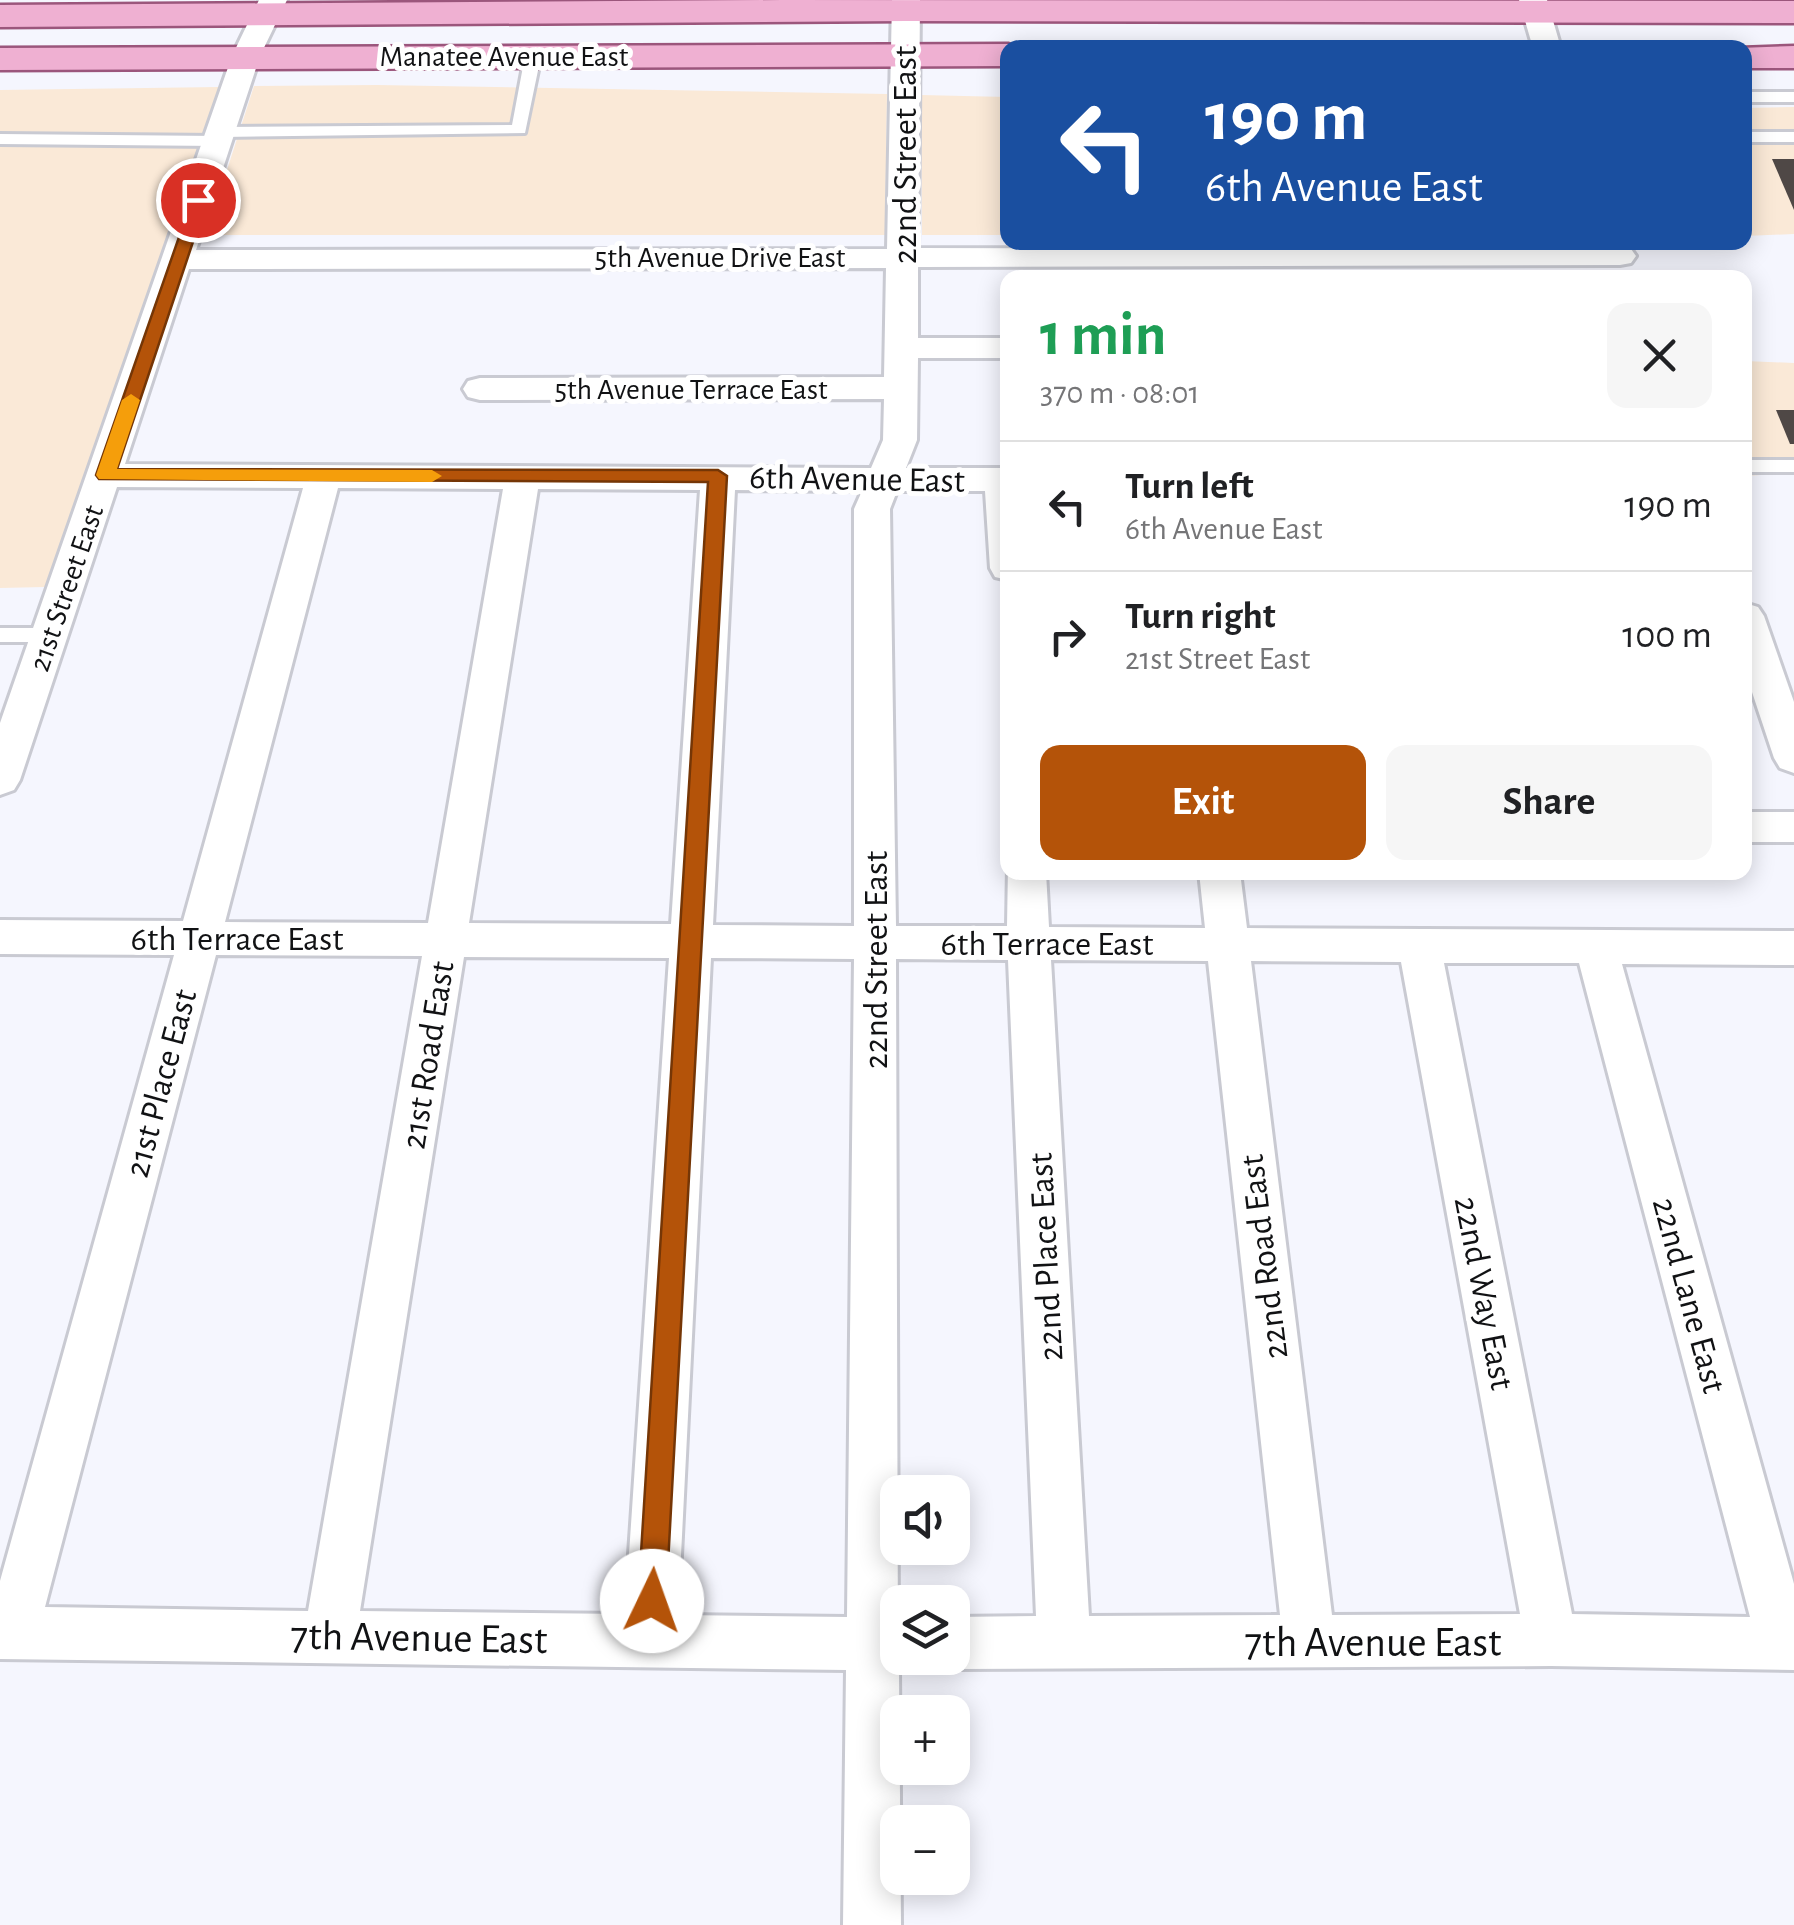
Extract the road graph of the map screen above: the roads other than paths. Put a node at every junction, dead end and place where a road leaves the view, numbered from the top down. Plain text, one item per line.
1 (906, 5) edge
2 (1535, 5) edge
3 (270, 6) edge
4 (560, 6) edge
5 (681, 6) edge
6 (1794, 12) edge
7 (0, 16) edge
8 (1545, 40) edge
9 (904, 55) junction
10 (246, 56) junction
11 (532, 56) junction
12 (1000, 56) edge
13 (1752, 57) edge
14 (1794, 57) edge
15 (0, 59) edge
16 (1752, 97) edge
17 (1794, 97) edge
18 (220, 137) junction
19 (1794, 137) edge
20 (1752, 138) edge
21 (0, 139) edge
22 (904, 256) junction
23 (1621, 259) edge
24 (179, 260) junction
25 (1000, 350) edge
26 (902, 368) junction
27 (480, 389) dead end
28 (1752, 466) edge
29 (1794, 466) edge
30 (106, 475) junction
31 (324, 475) junction
32 (523, 476) junction
33 (718, 476) junction
34 (888, 477) junction
35 (1000, 480) edge
36 (0, 635) edge
37 (50, 635) junction
38 (1755, 676) edge
39 (1794, 758) edge
40 (0, 780) edge
41 (1752, 827) edge
42 (1794, 828) edge
43 (1026, 880) edge
44 (1220, 880) edge
45 (0, 937) edge
46 (198, 938) junction
47 (446, 939) junction
48 (691, 940) junction
49 (876, 941) junction
50 (1030, 944) junction
51 (1226, 944) junction
52 (1419, 946) junction
53 (1596, 946) junction
54 (1794, 948) edge
55 (884, 1585) edge
56 (6, 1633) edge
57 (330, 1634) junction
58 (650, 1640) junction
59 (1551, 1640) junction
60 (1309, 1641) junction
61 (1064, 1642) junction
62 (970, 1643) edge
63 (880, 1644) edge
64 (1789, 1644) edge
65 (884, 1675) edge
66 (872, 1925) edge

1 - 2 main road, Manatee Avenue East
1 - 5 main road, Manatee Avenue East
1 - 9 street, 22nd Street East
2 - 6 main road, Manatee Avenue East
2 - 8 street
3 - 4 main road, Manatee Avenue East
3 - 7 main road, Manatee Avenue East
3 - 10 street, 21st Street East
4 - 5 main road, Manatee Avenue East
9 - 11 main road, Manatee Avenue East
9 - 12 main road, Manatee Avenue East
9 - 22 street, 22nd Street East
10 - 11 main road, Manatee Avenue East
10 - 15 main road, Manatee Avenue East
10 - 18 street, 21st Street East
11 - 18 lane
13 - 14 main road
16 - 17 lane
18 - 21 lane
18 - 24 street, 21st Street East
19 - 20 lane
22 - 23 street, 5th Avenue Drive East
22 - 24 street, 5th Avenue Drive East
22 - 26 street, 22nd Street East
24 - 30 street, 21st Street East
25 - 26 street, 5th Avenue Terrace East
26 - 27 street, 5th Avenue Terrace East
26 - 34 street, 22nd Street East
28 - 29 lane
30 - 31 street, 6th Avenue East
30 - 37 street, 21st Street East
31 - 32 street, 6th Avenue East
31 - 46 street, 21st Place East
32 - 33 street, 6th Avenue East
32 - 47 street, 21st Road East
33 - 34 street, 6th Avenue East
33 - 48 street
34 - 35 street, 6th Avenue East
34 - 49 street, 22nd Street East
36 - 37 lane
37 - 40 street, 21st Street East
38 - 39 street
41 - 42 street
43 - 50 street, 22nd Place East
44 - 51 street, 22nd Road East
45 - 46 street, 6th Terrace East
46 - 47 street, 6th Terrace East
46 - 56 street, 21st Place East
47 - 48 street, 6th Terrace East
47 - 57 street, 21st Road East
48 - 49 street, 6th Terrace East
48 - 58 street
49 - 50 street, 6th Terrace East
49 - 55 street, 22nd Street East
50 - 51 street, 6th Terrace East
50 - 61 street, 22nd Place East
51 - 52 street, 6th Terrace East
51 - 60 street, 22nd Road East
52 - 53 street, 6th Terrace East
52 - 59 street, 22nd Way East
53 - 54 street, 6th Terrace East
53 - 64 street, 22nd Lane East
56 - 57 street, 7th Avenue East
57 - 58 street, 7th Avenue East
58 - 63 street, 7th Avenue East
59 - 60 street, 7th Avenue East
59 - 64 street, 7th Avenue East
60 - 61 street, 7th Avenue East
61 - 62 street, 7th Avenue East
65 - 66 street, 22nd Street East

